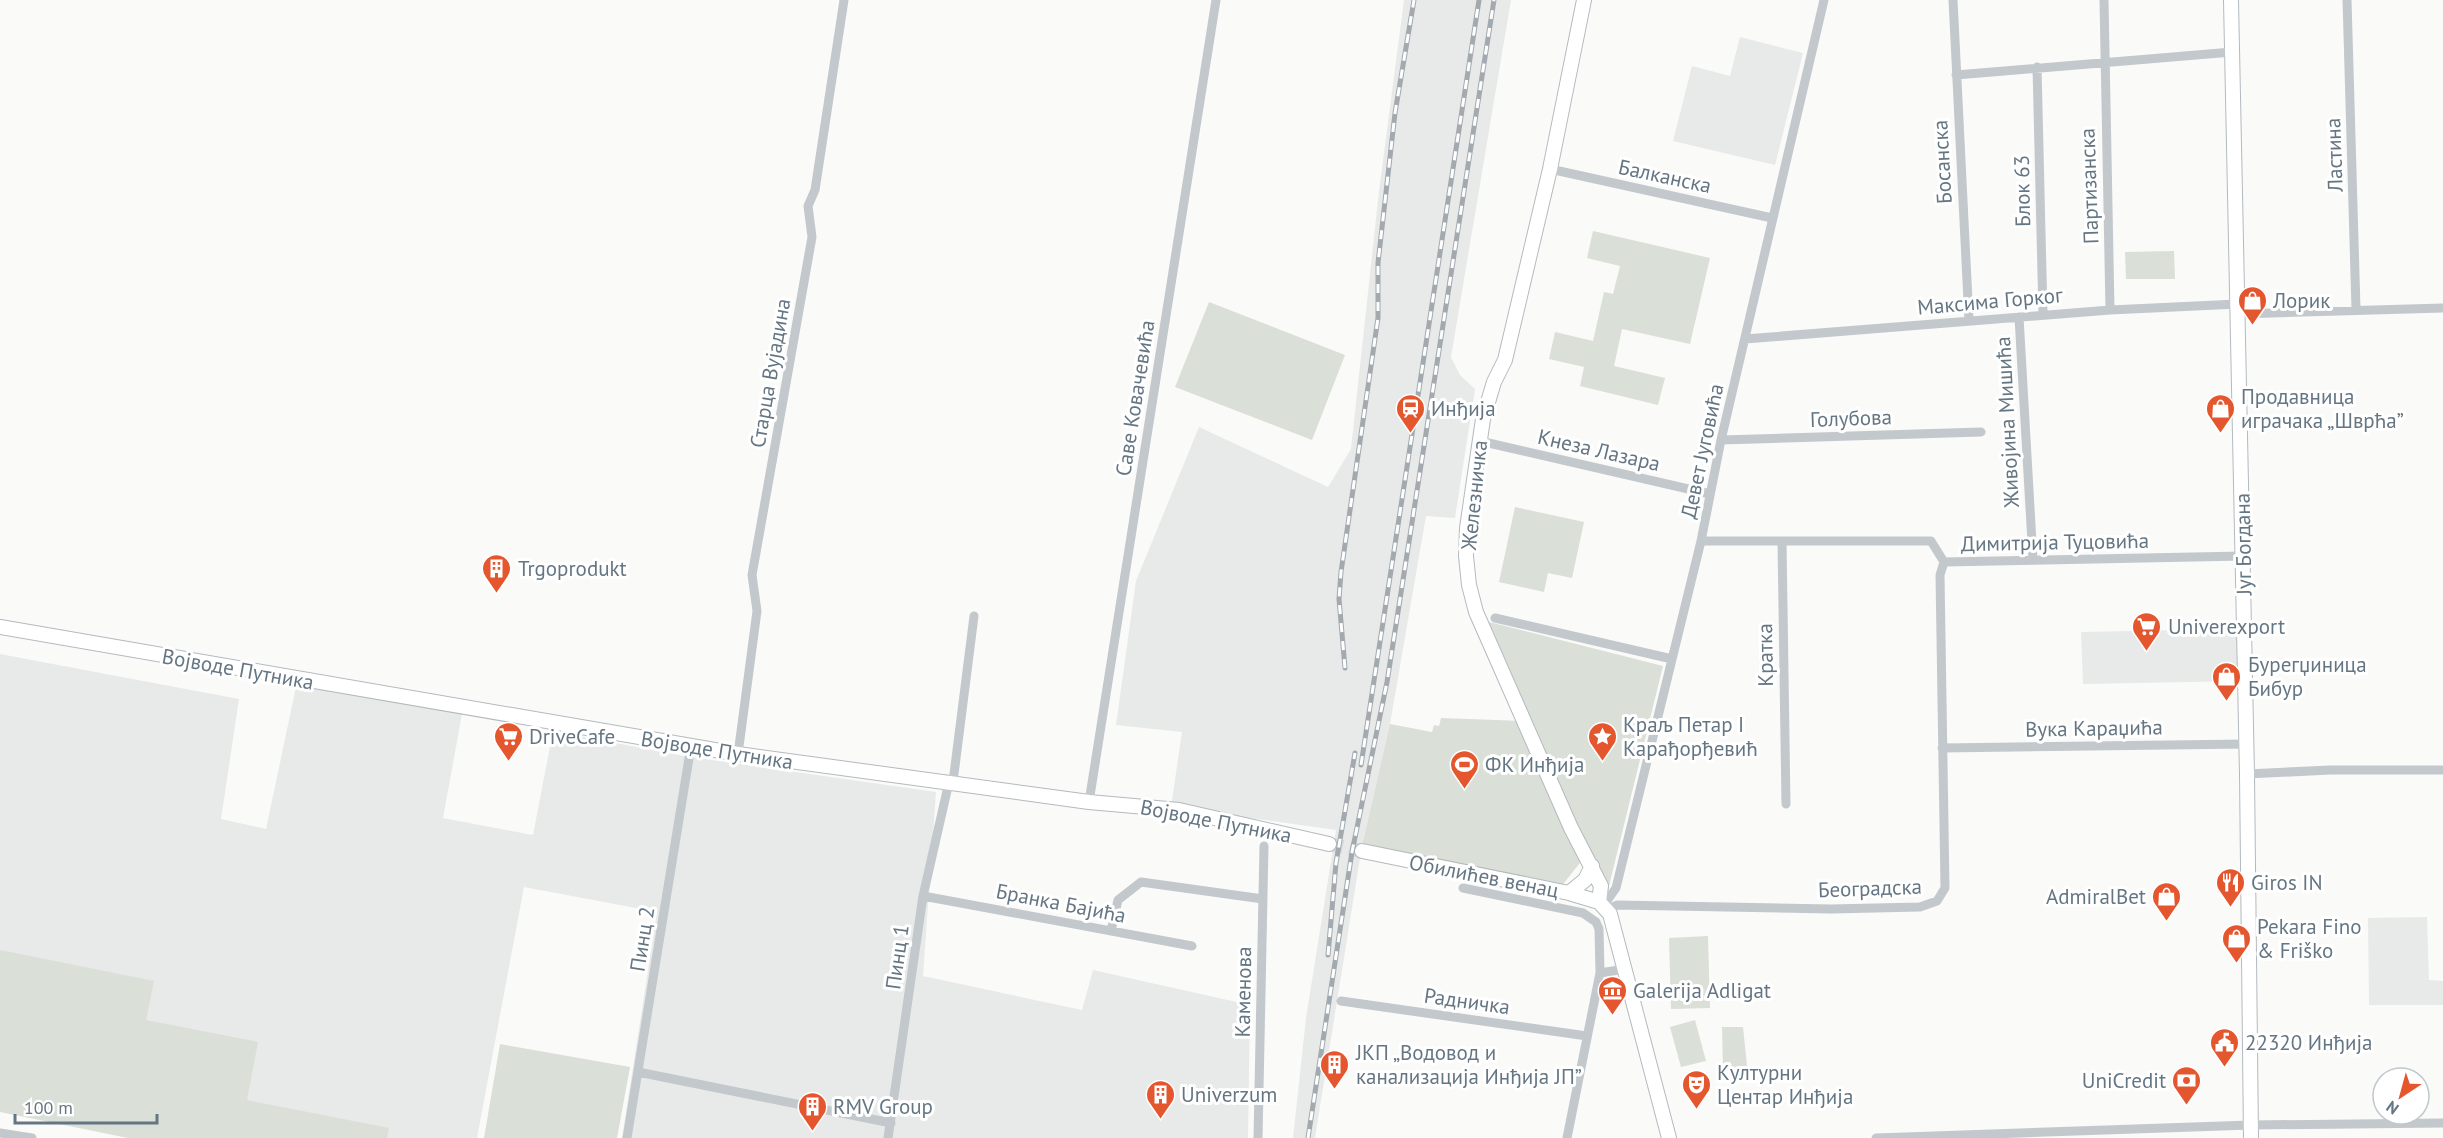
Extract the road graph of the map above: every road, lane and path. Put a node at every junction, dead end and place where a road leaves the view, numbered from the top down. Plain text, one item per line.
1 (844, 0) edge
2 (1216, 0) edge
3 (1584, 0) edge
4 (1824, 0) edge
5 (1953, 0) edge
6 (2104, 0) edge
7 (2231, 0) edge
8 (2347, 0) edge
9 (2232, 52) junction
10 (2104, 62) junction
11 (2037, 67) junction
12 (1956, 75) junction
13 (1550, 169) junction
14 (1772, 218) junction
15 (2443, 308) edge
16 (2238, 309) junction
17 (2356, 309) junction
18 (2110, 310) junction
19 (2043, 315) junction
20 (2019, 317) junction
21 (1969, 321) junction
22 (1745, 339) junction
23 (1981, 432) dead end
24 (1721, 440) junction
25 (1480, 441) junction
26 (1710, 494) junction
27 (1701, 541) junction
28 (1782, 542) junction
29 (2243, 556) junction
30 (2033, 560) junction
31 (1944, 562) junction
32 (974, 616) dead end
33 (1495, 618) dead end
34 (0, 627) edge
35 (1672, 659) junction
36 (2246, 744) junction
37 (691, 746) junction
38 (1942, 748) junction
39 (738, 754) junction
40 (2443, 770) edge
41 (2247, 774) junction
42 (951, 782) junction
43 (1089, 802) junction
44 (1786, 804) dead end
45 (1329, 844) tunnel mouth
46 (1264, 846) dead end
47 (1362, 851) tunnel mouth
48 (1592, 866) junction
49 (1463, 888) dead end
50 (1569, 893) junction
51 (923, 896) junction
52 (1263, 899) junction
53 (1604, 906) junction
54 (1111, 931) junction
55 (1192, 946) dead end
56 (1625, 969) junction
57 (1600, 973) junction
58 (1341, 1001) dead end
59 (1587, 1036) junction
60 (638, 1072) junction
61 (891, 1123) junction
62 (2443, 1123) edge
63 (2251, 1131) edge
64 (0, 1133) edge
65 (32, 1138) edge
66 (627, 1138) edge
67 (888, 1138) edge
68 (1258, 1138) edge
69 (1568, 1138) edge
70 (1670, 1138) edge
71 (1876, 1138) edge

1 - 39 street, Старца Вујадина
2 - 43 street, Саве Ковачевића
3 - 13 street, Железничка
4 - 14 street, Девет Југовића
5 - 12 street, Босанска
6 - 10 street, Партизанска
7 - 9 street, Југ Богдана
8 - 17 street, Ластина
9 - 10 street
9 - 16 street, Југ Богдана
10 - 11 street
10 - 18 street, Партизанска
11 - 12 street
11 - 19 street, Блок 63
12 - 21 street, Босанска
13 - 14 street, Балканска
13 - 25 street, Железничка
14 - 22 street, Девет Југовића
15 - 17 street, Максима Горког
16 - 17 street, Максима Горког
16 - 18 street, Максима Горког
16 - 29 street, Југ Богдана
18 - 19 street, Максима Горког
19 - 20 street, Максима Горког
20 - 21 street, Максима Горког
20 - 30 street, Живојина Мишића
21 - 22 street, Максима Горког
22 - 24 street, Девет Југовића
23 - 24 street, Голубова
24 - 26 street, Девет Југовића
25 - 26 street, Кнеза Лазара
25 - 48 street, Железничка
26 - 27 street, Девет Југовића
27 - 28 street, Димитрија Туцовића
27 - 35 street, Девет Југовића
28 - 31 street, Димитрија Туцовића
28 - 44 street, Кратка
29 - 30 street, Димитрија Туцовића
29 - 36 street, Југ Богдана
30 - 31 street, Димитрија Туцовића
31 - 38 street, Београдска
32 - 42 street, Пинц 1
33 - 35 street
34 - 37 street, Војводе Путника
35 - 53 street, Девет Југовића
36 - 38 street, Вука Караџића
36 - 41 street, Југ Богдана
37 - 39 street, Војводе Путника
37 - 60 street, Пинц 2
38 - 53 street, Београдска
39 - 42 street, Војводе Путника
40 - 41 street
41 - 63 street, Југ Богдана
42 - 43 street, Војводе Путника
42 - 51 street, Пинц 1
43 - 45 street, Војводе Путника
46 - 52 street, Каменова
47 - 50 street, Обилићев венац
48 - 50 street
48 - 53 street, Железничка
49 - 57 street
50 - 53 street, Обилићев венац
51 - 54 street, Бранка Бајића
51 - 61 street, Пинц 1
52 - 54 street
52 - 68 street, Каменова
53 - 56 street, Железничка
54 - 55 street, Бранка Бајића
56 - 57 street
56 - 70 street, Железничка
57 - 59 street
58 - 59 street, Радничка
59 - 69 street
60 - 61 street
60 - 66 street, Пинц 2
61 - 67 street, Пинц 1
62 - 63 street
63 - 71 street
64 - 65 street

